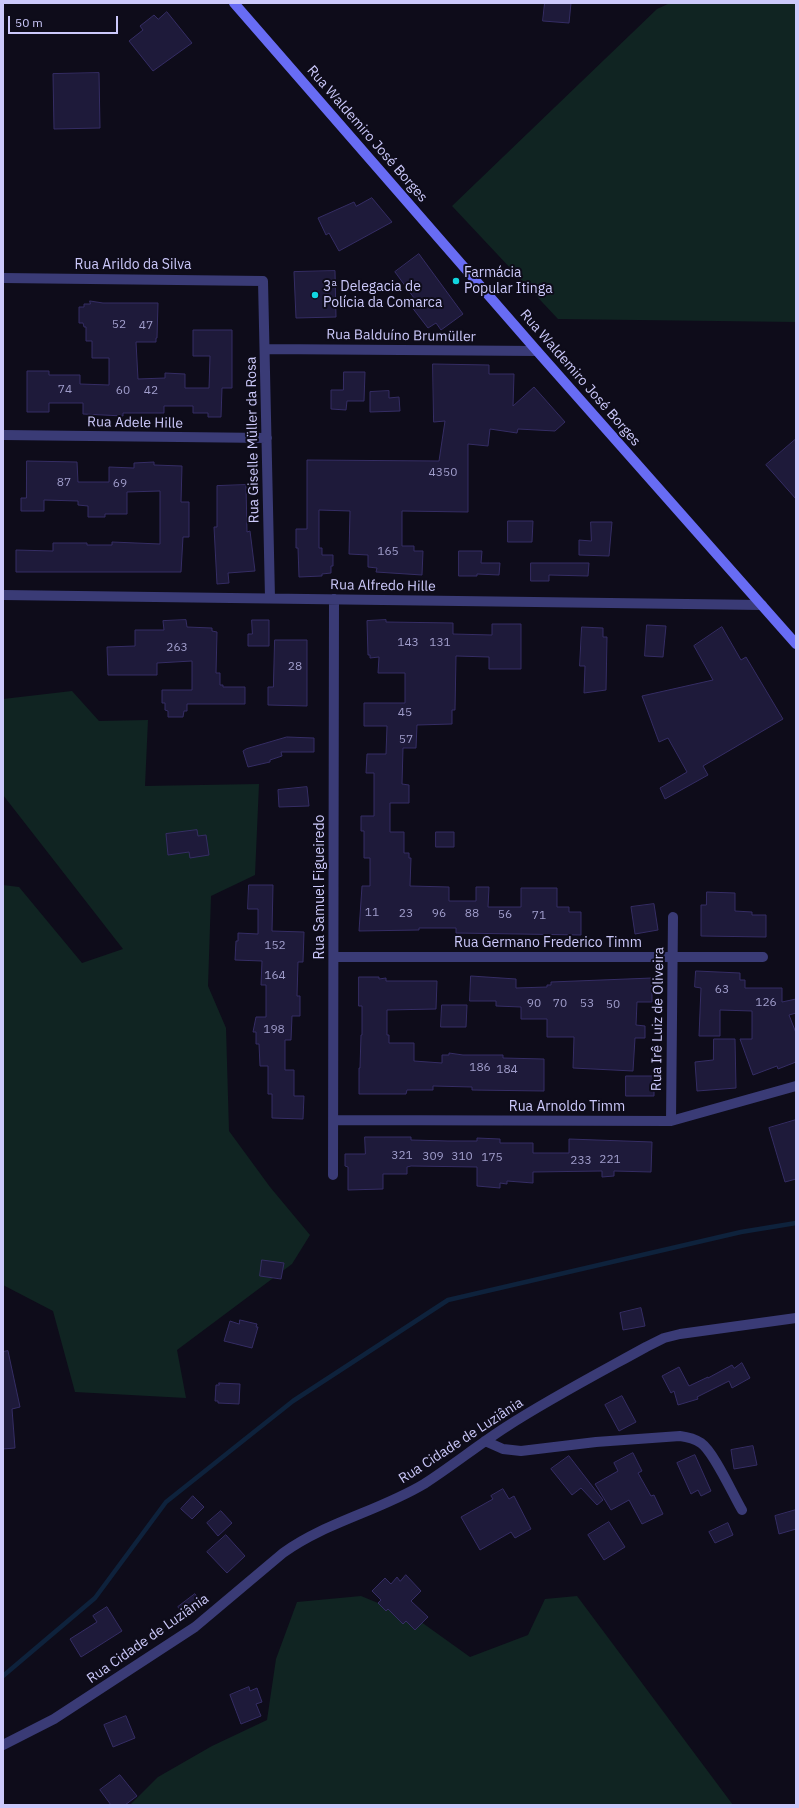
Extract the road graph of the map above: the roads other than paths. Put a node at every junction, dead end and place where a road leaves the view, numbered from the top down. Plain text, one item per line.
1 (234, 3) edge
2 (3, 278) edge
3 (263, 280) joint
4 (265, 349) junction
5 (538, 351) junction
6 (3, 435) edge
7 (266, 438) junction
8 (3, 595) edge
9 (270, 598) junction
10 (334, 600) junction
11 (762, 605) junction
12 (796, 644) edge
13 (673, 917) dead end
14 (334, 957) junction
15 (672, 957) junction
16 (763, 957) dead end
17 (796, 1086) edge
18 (334, 1120) junction
19 (671, 1121) junction
20 (333, 1175) dead end
21 (796, 1318) edge
22 (485, 1441) junction
23 (742, 1510) dead end
24 (3, 1745) edge

1 - 5 main road, Rua Waldemiro José Borges
2 - 3 street, Rua Arildo da Silva
3 - 4 street, Rua Giselle Müller da Rosa
4 - 5 street, Rua Balduíno Brumüller
4 - 7 street, Rua Giselle Müller da Rosa
5 - 11 main road, Rua Waldemiro José Borges
6 - 7 street, Rua Adele Hille
7 - 9 street, Rua Giselle Müller da Rosa
8 - 9 street, Rua Alfredo Hille
9 - 10 street, Rua Alfredo Hille
10 - 11 street, Rua Alfredo Hille
10 - 14 street, Rua Samuel Figueiredo
11 - 12 main road, Rua Waldemiro José Borges
13 - 15 street, Rua Irê Luiz de Oliveira
14 - 15 street, Rua Germano Frederico Timm
14 - 18 street, Rua Samuel Figueiredo
15 - 16 street, Rua Germano Frederico Timm
15 - 19 street, Rua Irê Luiz de Oliveira
17 - 19 street, Rua Arnoldo Timm
18 - 19 street, Rua Arnoldo Timm
18 - 20 street, Rua Samuel Figueiredo
21 - 22 street, Rua Cidade de Luziânia
22 - 23 street
22 - 24 street, Rua Cidade de Luziânia

